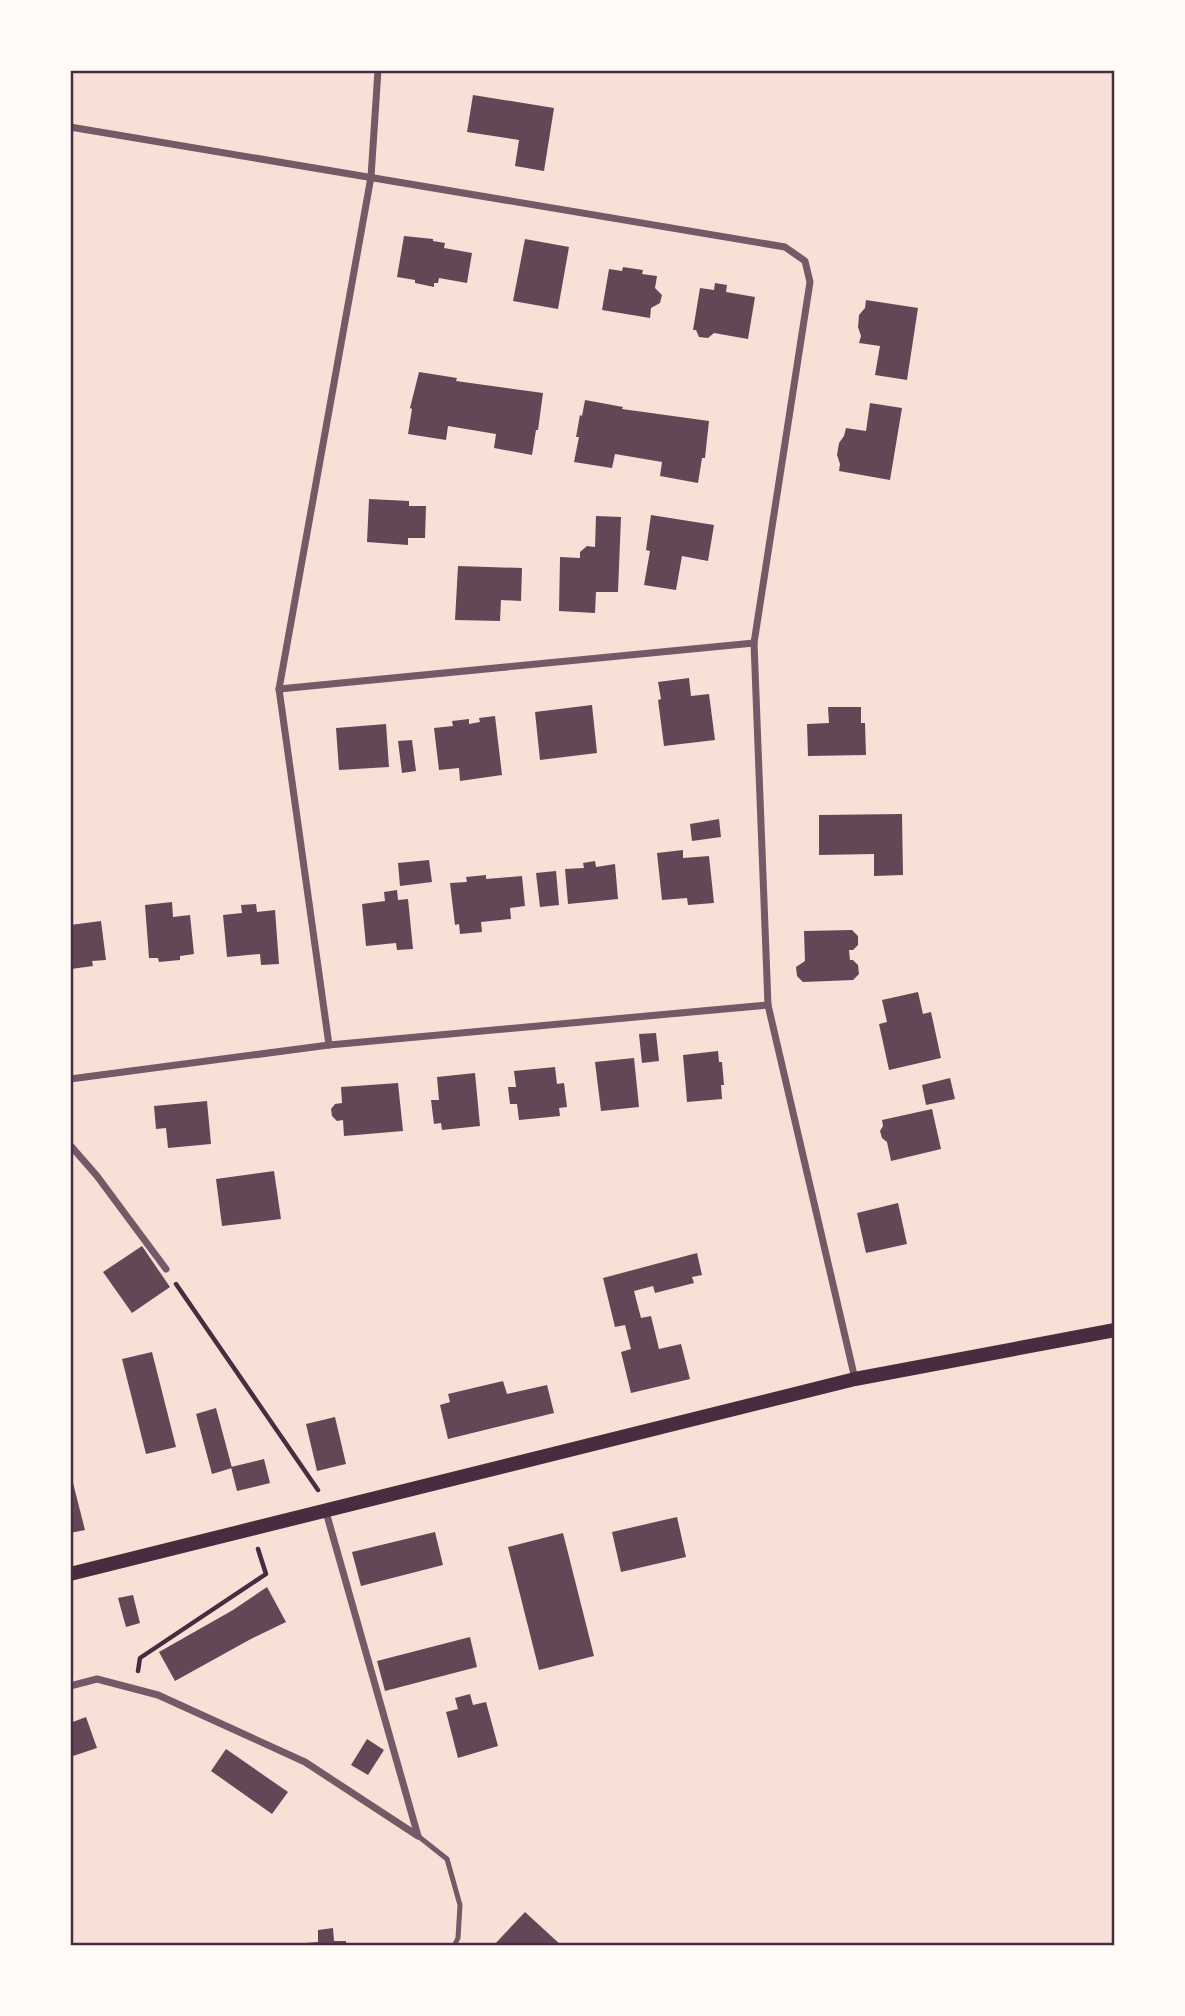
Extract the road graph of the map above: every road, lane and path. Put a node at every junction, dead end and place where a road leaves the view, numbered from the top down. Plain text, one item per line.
1 (378, 70) edge
2 (70, 127) edge
3 (371, 177) junction
4 (754, 643) junction
5 (279, 689) junction
6 (768, 1005) junction
7 (329, 1045) junction
8 (70, 1079) edge
9 (70, 1145) edge
10 (166, 1269) joint
11 (1115, 1330) edge
12 (855, 1379) junction
13 (326, 1512) junction
14 (258, 1549) dead end
15 (70, 1574) edge
16 (70, 1686) edge
17 (135, 1689) junction
18 (418, 1836) junction
19 (454, 1946) edge

1 - 3 street
2 - 3 street
3 - 4 street
3 - 5 street
4 - 5 street
4 - 6 street
5 - 7 street
6 - 7 street
6 - 12 street
7 - 8 street
9 - 10 street
10 - 13 path
11 - 12 main road
12 - 13 main road
13 - 15 main road
13 - 18 street
14 - 17 path
16 - 17 street
17 - 18 street
18 - 19 lane

